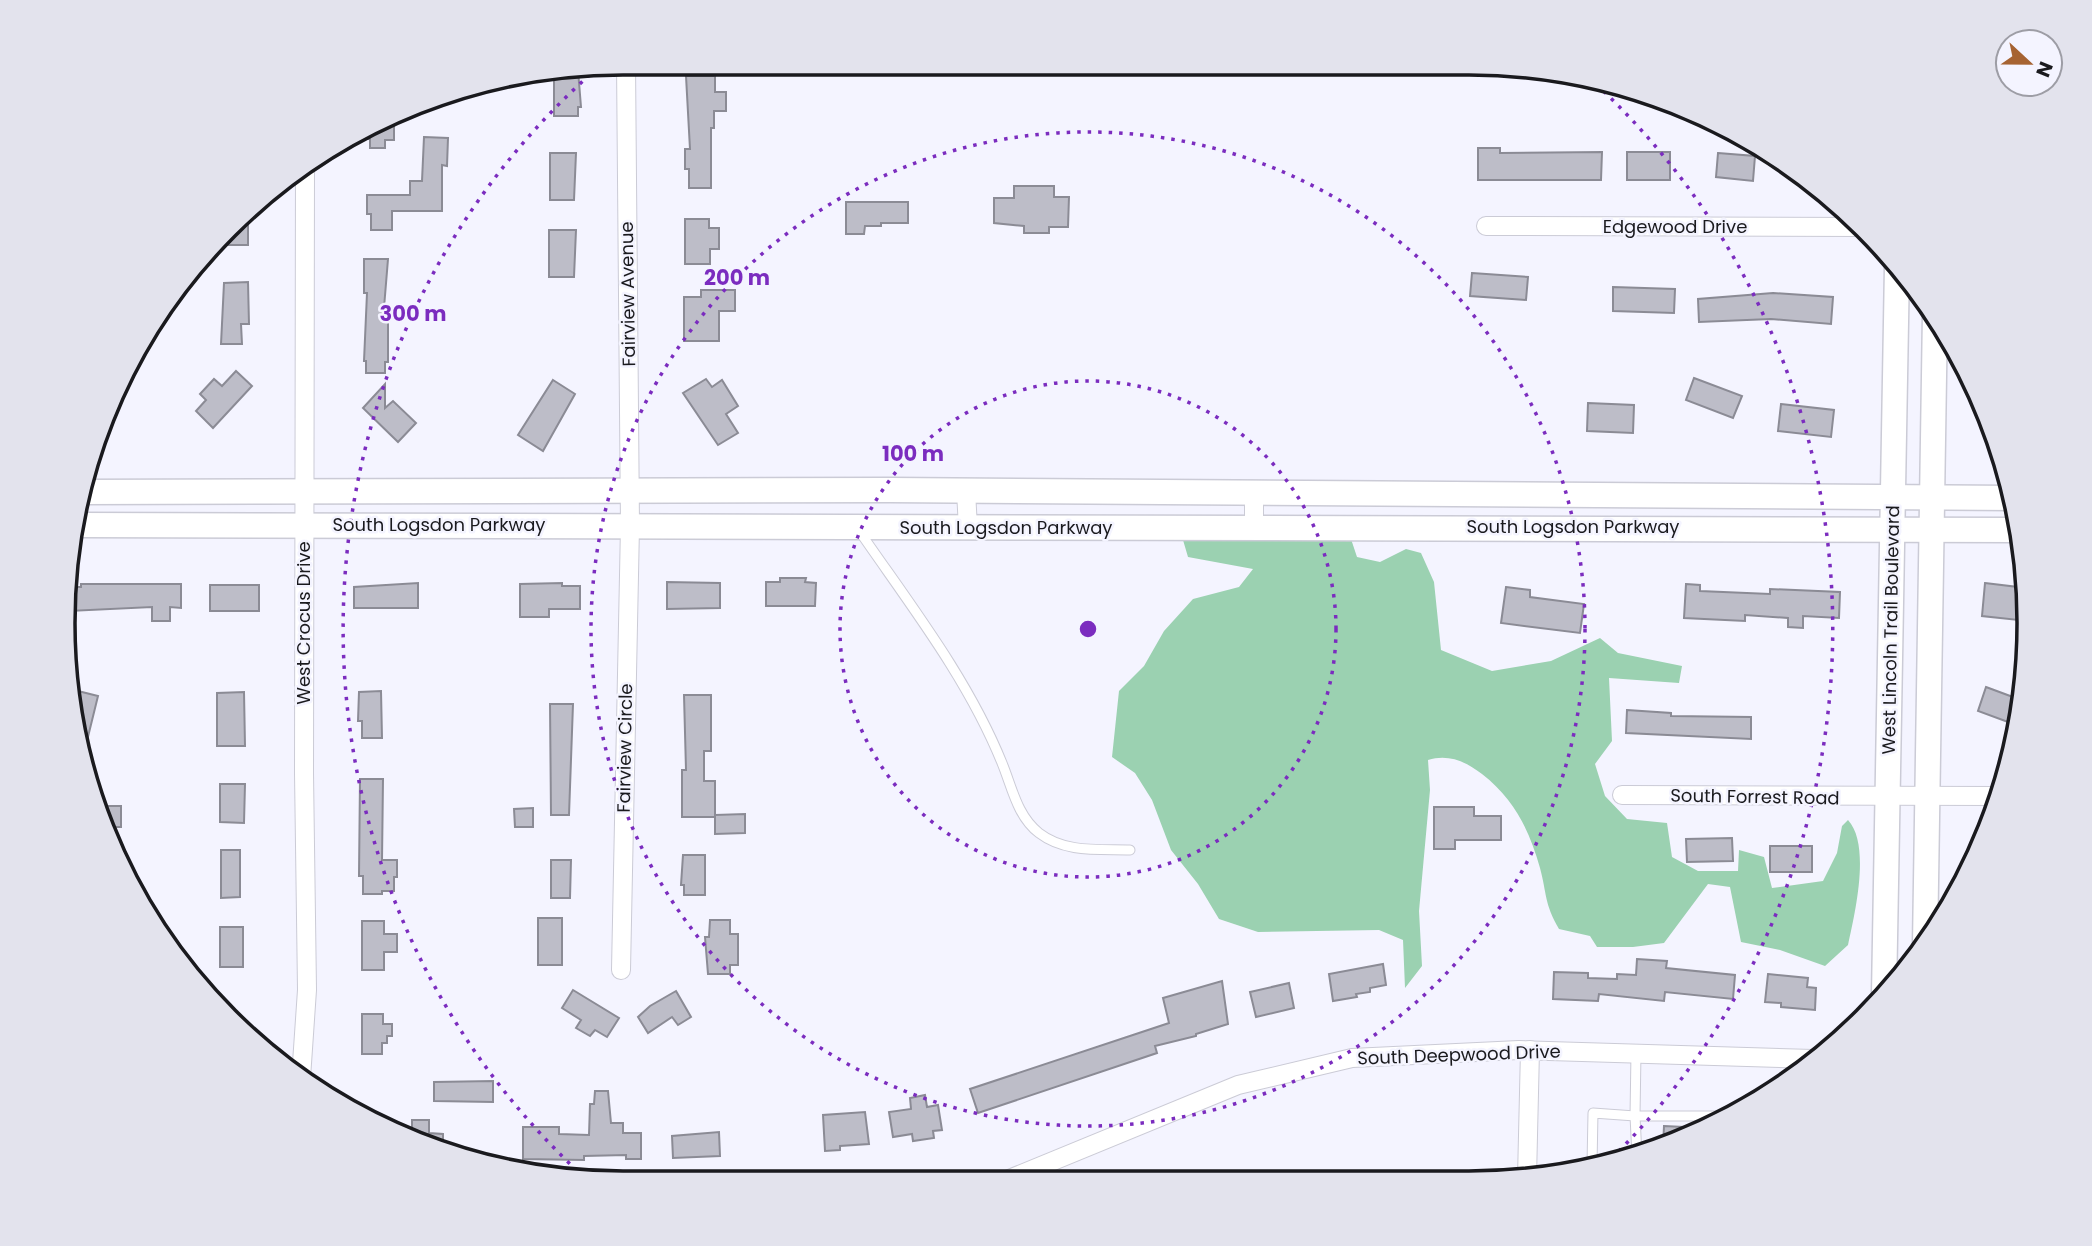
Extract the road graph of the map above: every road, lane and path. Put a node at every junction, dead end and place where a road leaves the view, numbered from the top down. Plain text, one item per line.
1 (626, 75) edge
2 (305, 178) edge
3 (1486, 226) dead end
4 (1848, 228) edge
5 (1897, 281) edge
6 (1935, 336) edge
7 (966, 491) junction
8 (91, 492) edge
9 (304, 493) junction
10 (630, 493) junction
11 (1254, 495) junction
12 (2002, 498) edge
13 (1893, 499) junction
14 (1934, 499) junction
15 (304, 524) junction
16 (85, 525) edge
17 (630, 526) junction
18 (1254, 527) junction
19 (857, 528) junction
20 (968, 528) junction
21 (1892, 530) junction
22 (2008, 530) edge
23 (1934, 531) junction
24 (1622, 795) dead end
25 (1928, 796) junction
26 (1989, 796) edge
27 (1888, 797) junction
28 (1130, 850) dead end
29 (1925, 925) edge
30 (621, 970) dead end
31 (1884, 980) edge
32 (1530, 1050) junction
33 (1636, 1052) junction
34 (1801, 1059) edge
35 (302, 1066) edge
36 (1635, 1116) junction
37 (1707, 1116) edge
38 (1636, 1145) edge
39 (1592, 1156) edge
40 (1527, 1167) edge
41 (1028, 1171) edge

1 - 10 street, Fairview Avenue
2 - 9 street, West Crocus Drive
3 - 4 street, Edgewood Drive
5 - 13 main road, West Lincoln Trail Boulevard
6 - 14 main road
7 - 10 main road, South Logsdon Parkway
7 - 11 main road, South Logsdon Parkway
7 - 20 street
8 - 9 main road, South Logsdon Parkway
9 - 10 main road, South Logsdon Parkway
9 - 15 street, West Crocus Drive
10 - 17 street, Fairview Avenue
11 - 13 main road, South Logsdon Parkway
11 - 18 street
12 - 14 main road, South Logsdon Parkway
13 - 14 main road, South Logsdon Parkway
13 - 21 main road, West Lincoln Trail Boulevard
14 - 23 main road
15 - 16 main road, South Logsdon Parkway
15 - 17 main road, South Logsdon Parkway
15 - 35 street, West Crocus Drive
17 - 19 main road, South Logsdon Parkway
17 - 30 street, Fairview Circle
18 - 20 main road, South Logsdon Parkway
18 - 21 main road, South Logsdon Parkway
19 - 20 main road, South Logsdon Parkway
19 - 28 lane
21 - 23 main road, South Logsdon Parkway
21 - 27 main road, West Lincoln Trail Boulevard
22 - 23 main road, South Logsdon Parkway
23 - 25 main road
24 - 27 street, South Forrest Road
25 - 26 street, South Forrest Road
25 - 27 street, South Forrest Road
25 - 29 main road
27 - 31 main road, West Lincoln Trail Boulevard
32 - 33 street, South Deepwood Drive
32 - 40 street
32 - 41 street, South Deepwood Drive
33 - 34 street, South Deepwood Drive
33 - 36 lane
36 - 37 lane
36 - 38 lane
36 - 39 lane

